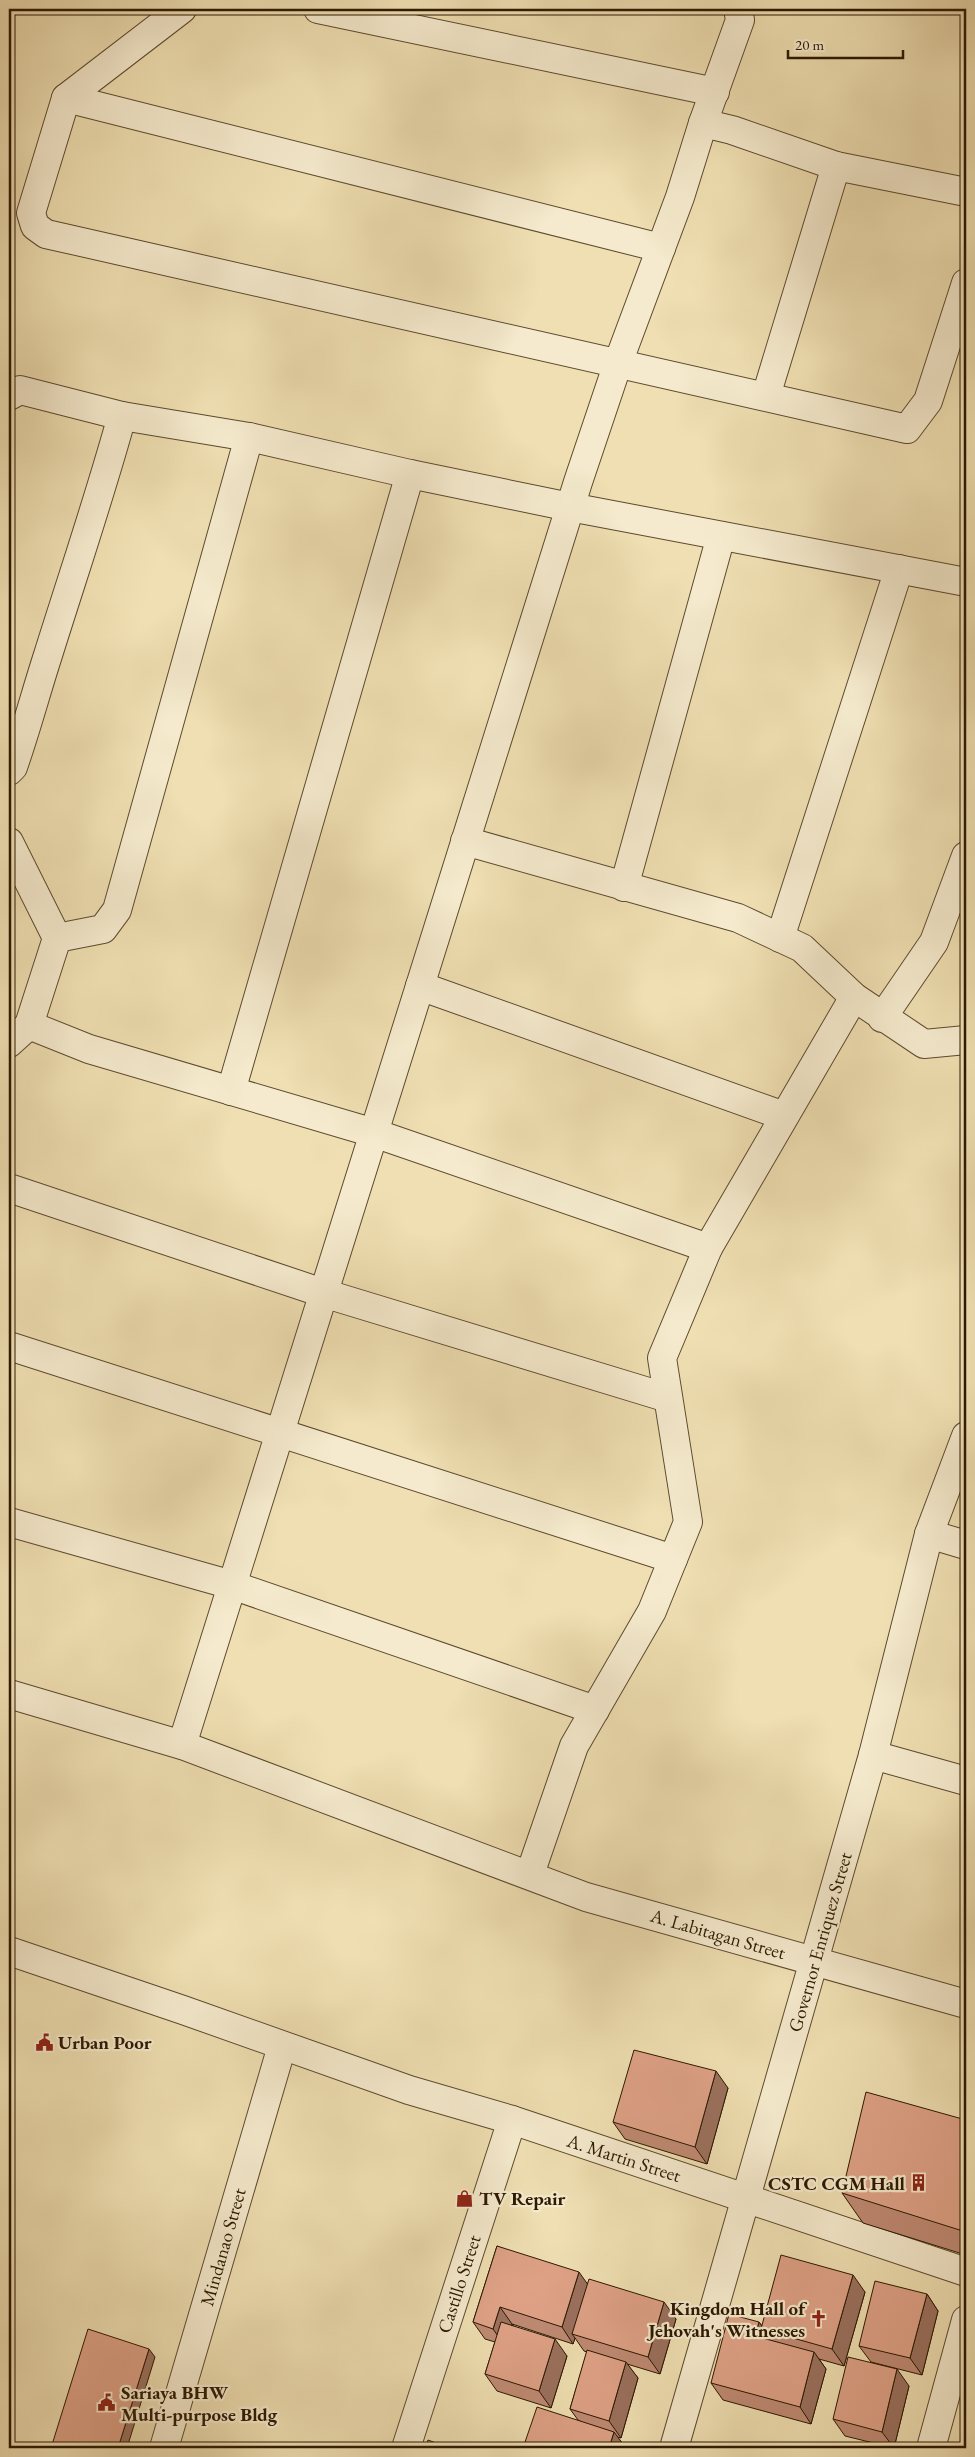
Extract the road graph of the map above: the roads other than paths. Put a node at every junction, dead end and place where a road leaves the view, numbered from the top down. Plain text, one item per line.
1 (182, 9) edge
2 (318, 9) edge
3 (738, 9) edge
4 (715, 92) junction
5 (66, 98) junction
6 (703, 123) junction
7 (836, 166) junction
8 (966, 192) edge
9 (661, 248) junction
10 (966, 283) edge
11 (618, 362) junction
12 (9, 396) edge
13 (766, 396) junction
14 (122, 416) junction
15 (249, 437) junction
16 (410, 474) junction
17 (570, 508) junction
18 (721, 536) junction
19 (899, 569) junction
20 (966, 582) edge
21 (9, 771) edge
22 (465, 840) junction
23 (9, 842) edge
24 (966, 856) edge
25 (624, 886) junction
26 (57, 938) junction
27 (780, 938) junction
28 (420, 986) junction
29 (854, 997) junction
30 (882, 1018) junction
31 (29, 1025) junction
32 (966, 1040) edge
33 (9, 1043) edge
34 (231, 1091) junction
35 (784, 1116) junction
36 (374, 1133) junction
37 (9, 1188) edge
38 (708, 1248) junction
39 (323, 1293) junction
40 (9, 1346) edge
41 (668, 1398) junction
42 (280, 1431) junction
43 (966, 1436) edge
44 (9, 1522) edge
45 (929, 1534) junction
46 (966, 1545) edge
47 (673, 1559) junction
48 (232, 1585) junction
49 (9, 1694) edge
50 (595, 1710) junction
51 (182, 1745) junction
52 (873, 1754) junction
53 (966, 1782) edge
54 (530, 1874) junction
55 (9, 1951) edge
56 (814, 1961) junction
57 (966, 2004) edge
58 (282, 2046) junction
59 (512, 2120) junction
60 (747, 2198) junction
61 (966, 2272) edge
62 (966, 2320) edge
63 (164, 2448) edge
64 (406, 2448) edge
65 (674, 2448) edge
66 (931, 2448) edge

1 - 5 street
2 - 4 street
3 - 4 street
4 - 6 street
5 - 9 street
5 - 11 street
6 - 7 street
6 - 9 street
7 - 8 street
7 - 13 street
9 - 11 street
10 - 13 street
11 - 13 street
11 - 17 street
12 - 14 street
14 - 15 street
14 - 21 street
15 - 16 street
15 - 26 street
16 - 17 street
16 - 34 street
17 - 18 street
17 - 22 street
18 - 19 street
18 - 25 street
19 - 20 street
19 - 27 street
22 - 25 street
22 - 28 street
23 - 26 street
24 - 30 street
25 - 27 street
26 - 31 street
27 - 29 street
28 - 35 street
28 - 36 street
29 - 30 street
29 - 35 street
30 - 32 street
31 - 33 street
31 - 34 street
34 - 36 street
35 - 38 street
36 - 38 street
36 - 39 street
37 - 39 street
38 - 41 street
39 - 41 street
39 - 42 street
40 - 42 street
41 - 47 street
42 - 47 street
42 - 48 street
43 - 45 street, Governor Enriquez Street
44 - 48 street
45 - 46 street
45 - 52 street, Governor Enriquez Street
47 - 50 street
48 - 50 street
48 - 51 street
49 - 51 street, A. Labitagan Street
50 - 54 street
51 - 54 street, A. Labitagan Street
52 - 53 street
52 - 56 street, Governor Enriquez Street
54 - 56 street, A. Labitagan Street
55 - 58 street, A. Martin Street
56 - 57 street, A. Labitagan Street
56 - 60 street, Governor Enriquez Street
58 - 59 street, A. Martin Street
58 - 63 street, Mindanao Street
59 - 60 street, A. Martin Street
59 - 64 street, Castillo Street
60 - 61 street, A. Martin Street
60 - 65 street, Governor Enriquez Street
62 - 66 street

